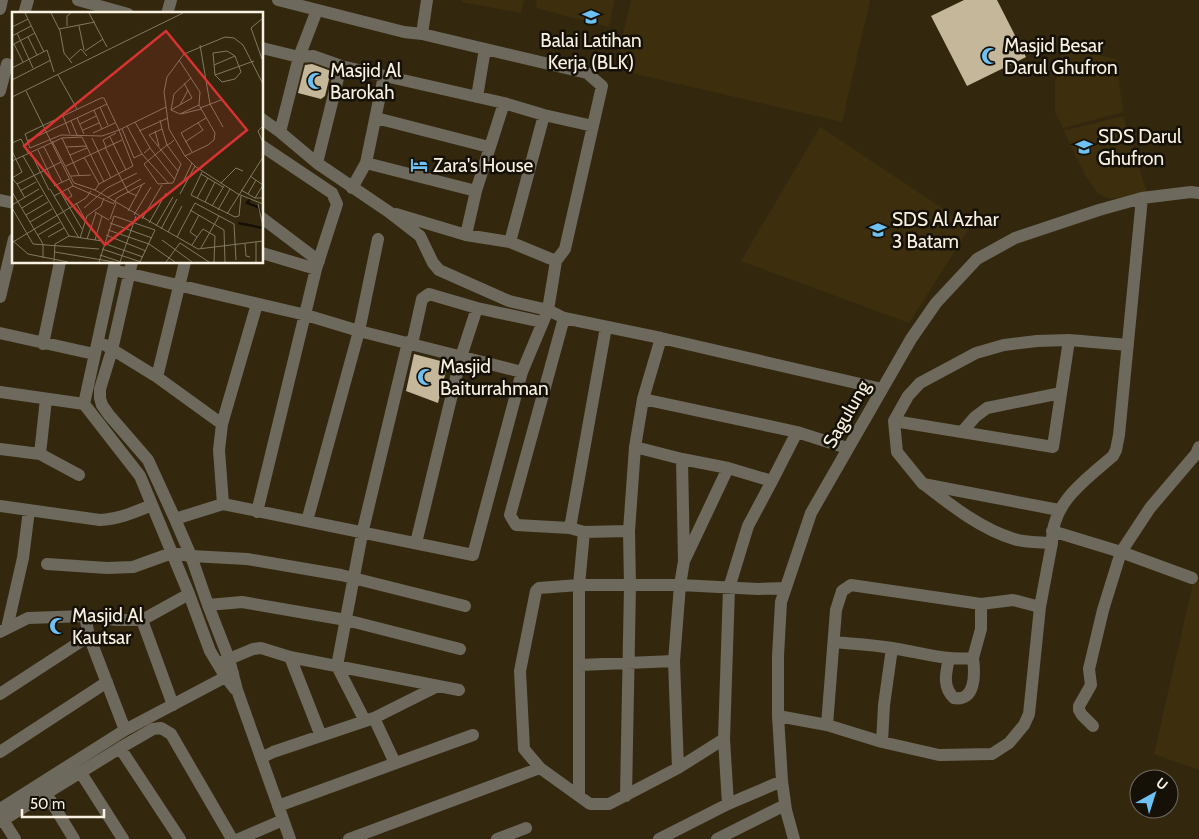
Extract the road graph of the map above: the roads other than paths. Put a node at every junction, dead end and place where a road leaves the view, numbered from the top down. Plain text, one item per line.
1 (78, 0) edge
2 (278, 0) edge
3 (428, 0) edge
4 (317, 10) junction
5 (121, 12) edge
6 (422, 34) junction
7 (264, 48) edge
8 (485, 49) junction
9 (299, 56) junction
10 (7, 63) edge
11 (341, 66) junction
12 (384, 76) junction
13 (0, 90) edge
14 (477, 97) junction
15 (504, 102) junction
16 (544, 115) junction
17 (376, 118) junction
18 (264, 120) edge
19 (593, 126) junction
20 (280, 132) junction
21 (264, 147) edge
22 (489, 147) junction
23 (317, 163) junction
24 (366, 163) junction
25 (352, 188) junction
26 (476, 191) junction
27 (1199, 193) edge
28 (1142, 198) junction
29 (389, 212) junction
30 (264, 220) edge
31 (466, 235) junction
32 (378, 239) dead end
33 (510, 242) junction
34 (12, 247) edge
35 (264, 253) edge
36 (556, 261) junction
37 (60, 264) edge
38 (184, 264) edge
39 (317, 265) junction
40 (114, 267) edge
41 (131, 268) edge
42 (178, 286) junction
43 (0, 297) edge
44 (257, 304) junction
45 (477, 308) junction
46 (548, 310) junction
47 (306, 315) junction
48 (564, 318) junction
49 (542, 322) junction
50 (606, 327) junction
51 (359, 331) junction
52 (0, 334) edge
53 (662, 338) junction
54 (97, 340) junction
55 (1069, 340) junction
56 (410, 343) junction
57 (43, 344) junction
58 (1128, 345) junction
59 (112, 350) junction
60 (94, 354) junction
61 (461, 357) junction
62 (91, 369) junction
63 (105, 372) junction
64 (522, 372) junction
65 (157, 377) junction
66 (882, 390) junction
67 (0, 392) edge
68 (1061, 393) junction
69 (46, 399) junction
70 (642, 399) junction
71 (84, 404) junction
72 (894, 421) junction
73 (222, 424) junction
74 (797, 432) junction
75 (962, 432) junction
76 (635, 447) junction
77 (1199, 447) edge
78 (846, 448) junction
79 (0, 449) edge
80 (40, 454) junction
81 (682, 459) junction
82 (728, 468) junction
83 (79, 476) dead end
84 (772, 481) junction
85 (924, 484) junction
86 (223, 504) junction
87 (152, 505) junction
88 (0, 506) edge
89 (28, 510) junction
90 (1059, 510) junction
91 (256, 512) junction
92 (175, 519) junction
93 (307, 521) junction
94 (570, 528) junction
95 (629, 531) junction
96 (584, 532) junction
97 (362, 534) junction
98 (1052, 537) junction
99 (416, 543) junction
100 (1121, 552) junction
101 (172, 553) junction
102 (191, 556) junction
103 (684, 561) junction
104 (47, 564) dead end
105 (354, 578) junction
106 (1192, 578) dead end
107 (579, 585) junction
108 (680, 585) junction
109 (630, 586) junction
110 (729, 588) junction
111 (785, 588) junction
112 (189, 594) junction
113 (982, 604) junction
114 (208, 605) junction
115 (465, 606) dead end
116 (1040, 607) junction
117 (85, 616) junction
118 (142, 620) junction
119 (346, 620) junction
120 (4, 630) edge
121 (88, 636) junction
122 (834, 642) junction
123 (892, 648) junction
124 (460, 649) dead end
125 (290, 657) junction
126 (949, 658) junction
127 (973, 658) junction
128 (674, 661) junction
129 (223, 662) junction
130 (629, 662) junction
131 (580, 665) junction
132 (337, 666) junction
133 (229, 675) junction
134 (107, 682) junction
135 (438, 686) junction
136 (459, 690) dead end
137 (0, 694) edge
138 (173, 705) junction
139 (778, 716) junction
140 (370, 719) junction
141 (827, 725) junction
142 (1093, 726) dead end
143 (125, 730) junction
144 (473, 735) dead end
145 (321, 736) junction
146 (724, 739) junction
147 (882, 742) junction
148 (120, 748) junction
149 (0, 752) edge
150 (261, 758) junction
151 (395, 763) junction
152 (540, 768) junction
153 (678, 768) junction
154 (81, 773) junction
155 (782, 781) junction
156 (46, 793) junction
157 (579, 796) junction
158 (626, 796) junction
159 (728, 804) junction
160 (278, 806) junction
161 (786, 806) junction
162 (1, 812) edge
163 (283, 820) junction
164 (526, 828) dead end
165 (15, 839) edge
166 (74, 839) edge
167 (123, 839) edge
168 (180, 839) edge
169 (232, 839) edge
170 (239, 839) edge
171 (290, 839) edge
172 (349, 839) edge
173 (497, 839) edge
174 (659, 839) edge
175 (717, 839) edge
176 (794, 839) edge

1 - 5 street
2 - 4 street
3 - 6 street
4 - 6 street
4 - 9 street
6 - 8 street
7 - 9 street
8 - 14 street
8 - 19 street
9 - 11 street
9 - 20 street
10 - 13 street
11 - 12 street
11 - 23 street
12 - 14 street
12 - 17 street
14 - 15 street
15 - 16 street
15 - 22 street
16 - 19 street
16 - 33 street
17 - 22 street
17 - 24 street
18 - 20 street
19 - 36 street
20 - 23 street
21 - 39 street
22 - 26 street
23 - 25 street
24 - 25 street
24 - 26 street
25 - 29 street
26 - 31 street
27 - 28 street, Sagulung
28 - 58 street
28 - 66 street, Sagulung
29 - 31 street
29 - 46 street
30 - 39 street
31 - 33 street
32 - 51 street
33 - 36 street
34 - 43 street
35 - 39 street
36 - 46 street
37 - 57 street
38 - 42 street
39 - 47 street
40 - 41 street
40 - 54 street
41 - 42 street
41 - 59 street
42 - 44 street
42 - 65 street
44 - 47 street
44 - 73 street
45 - 49 street
45 - 56 street
45 - 61 street
46 - 48 street
46 - 49 street
47 - 51 street
47 - 91 street
48 - 50 street
48 - 94 street
49 - 64 street
50 - 53 street
50 - 94 street
51 - 56 street
51 - 93 street
52 - 57 street
53 - 66 street
53 - 70 street
54 - 59 street
54 - 60 street
55 - 58 street
55 - 68 street
55 - 72 street
56 - 61 street
56 - 97 street
57 - 60 street
58 - 90 street
59 - 63 street
59 - 65 street
60 - 62 street
61 - 64 street
61 - 99 street
62 - 63 street
62 - 71 street
63 - 92 street
64 - 99 street
65 - 73 street
66 - 78 street, Sagulung
67 - 69 street
68 - 75 street
68 - 75 street
69 - 71 street
69 - 80 street
70 - 74 street
70 - 76 street
71 - 87 street
72 - 75 street
72 - 85 street
73 - 86 street
74 - 78 street
74 - 84 street
76 - 81 street
76 - 95 street
77 - 100 street
78 - 111 street, Sagulung
79 - 80 street
80 - 83 street
81 - 82 street
81 - 103 street
82 - 84 street
82 - 103 street
84 - 110 street
85 - 90 street
85 - 98 street
86 - 91 street
86 - 92 street
87 - 89 street
87 - 101 street
88 - 89 street
89 - 120 street
90 - 98 street
91 - 93 street
92 - 102 street
93 - 97 street
94 - 96 street
95 - 96 street
95 - 109 street
96 - 107 street
97 - 99 street
97 - 105 street
98 - 100 street
98 - 116 street
100 - 106 street
100 - 142 street
101 - 102 street
101 - 104 street
101 - 112 street
102 - 105 street
102 - 114 street
103 - 108 street
105 - 115 street
105 - 119 street
107 - 109 street
107 - 131 street
107 - 152 street
108 - 109 street
108 - 110 street
108 - 128 street
109 - 130 street
110 - 111 street
110 - 146 street
111 - 139 street, Sagulung
112 - 118 street
112 - 129 street
113 - 116 street
113 - 122 street
113 - 127 street
114 - 119 street
114 - 129 street
116 - 147 street
117 - 118 street
117 - 120 street
117 - 121 street
118 - 138 street
119 - 124 street
119 - 132 street
121 - 134 street
121 - 137 street
122 - 123 street
122 - 141 street
123 - 126 street
123 - 147 street
125 - 129 street
125 - 132 street
125 - 145 street
126 - 127 street
126 - 127 street
128 - 130 street
128 - 153 street
129 - 133 street
130 - 131 street
130 - 158 street
131 - 157 street
132 - 135 street
132 - 140 street
133 - 138 street
133 - 150 street
134 - 143 street
134 - 149 street
135 - 136 street
135 - 140 street
138 - 143 street
139 - 141 street
139 - 155 street, Sagulung
140 - 145 street
140 - 151 street
141 - 147 street
143 - 162 street
144 - 151 street
145 - 150 street
146 - 153 street
146 - 159 street
148 - 154 street
148 - 168 street
148 - 169 street
150 - 160 street
151 - 160 street
152 - 157 street
152 - 172 street
153 - 158 street
154 - 156 street
154 - 167 street
155 - 159 street
155 - 161 street, Sagulung
156 - 162 street
156 - 166 street
157 - 158 street
159 - 174 street
160 - 163 street
161 - 175 street
161 - 176 street, Sagulung
162 - 165 street
163 - 170 street
163 - 171 street
164 - 173 street

